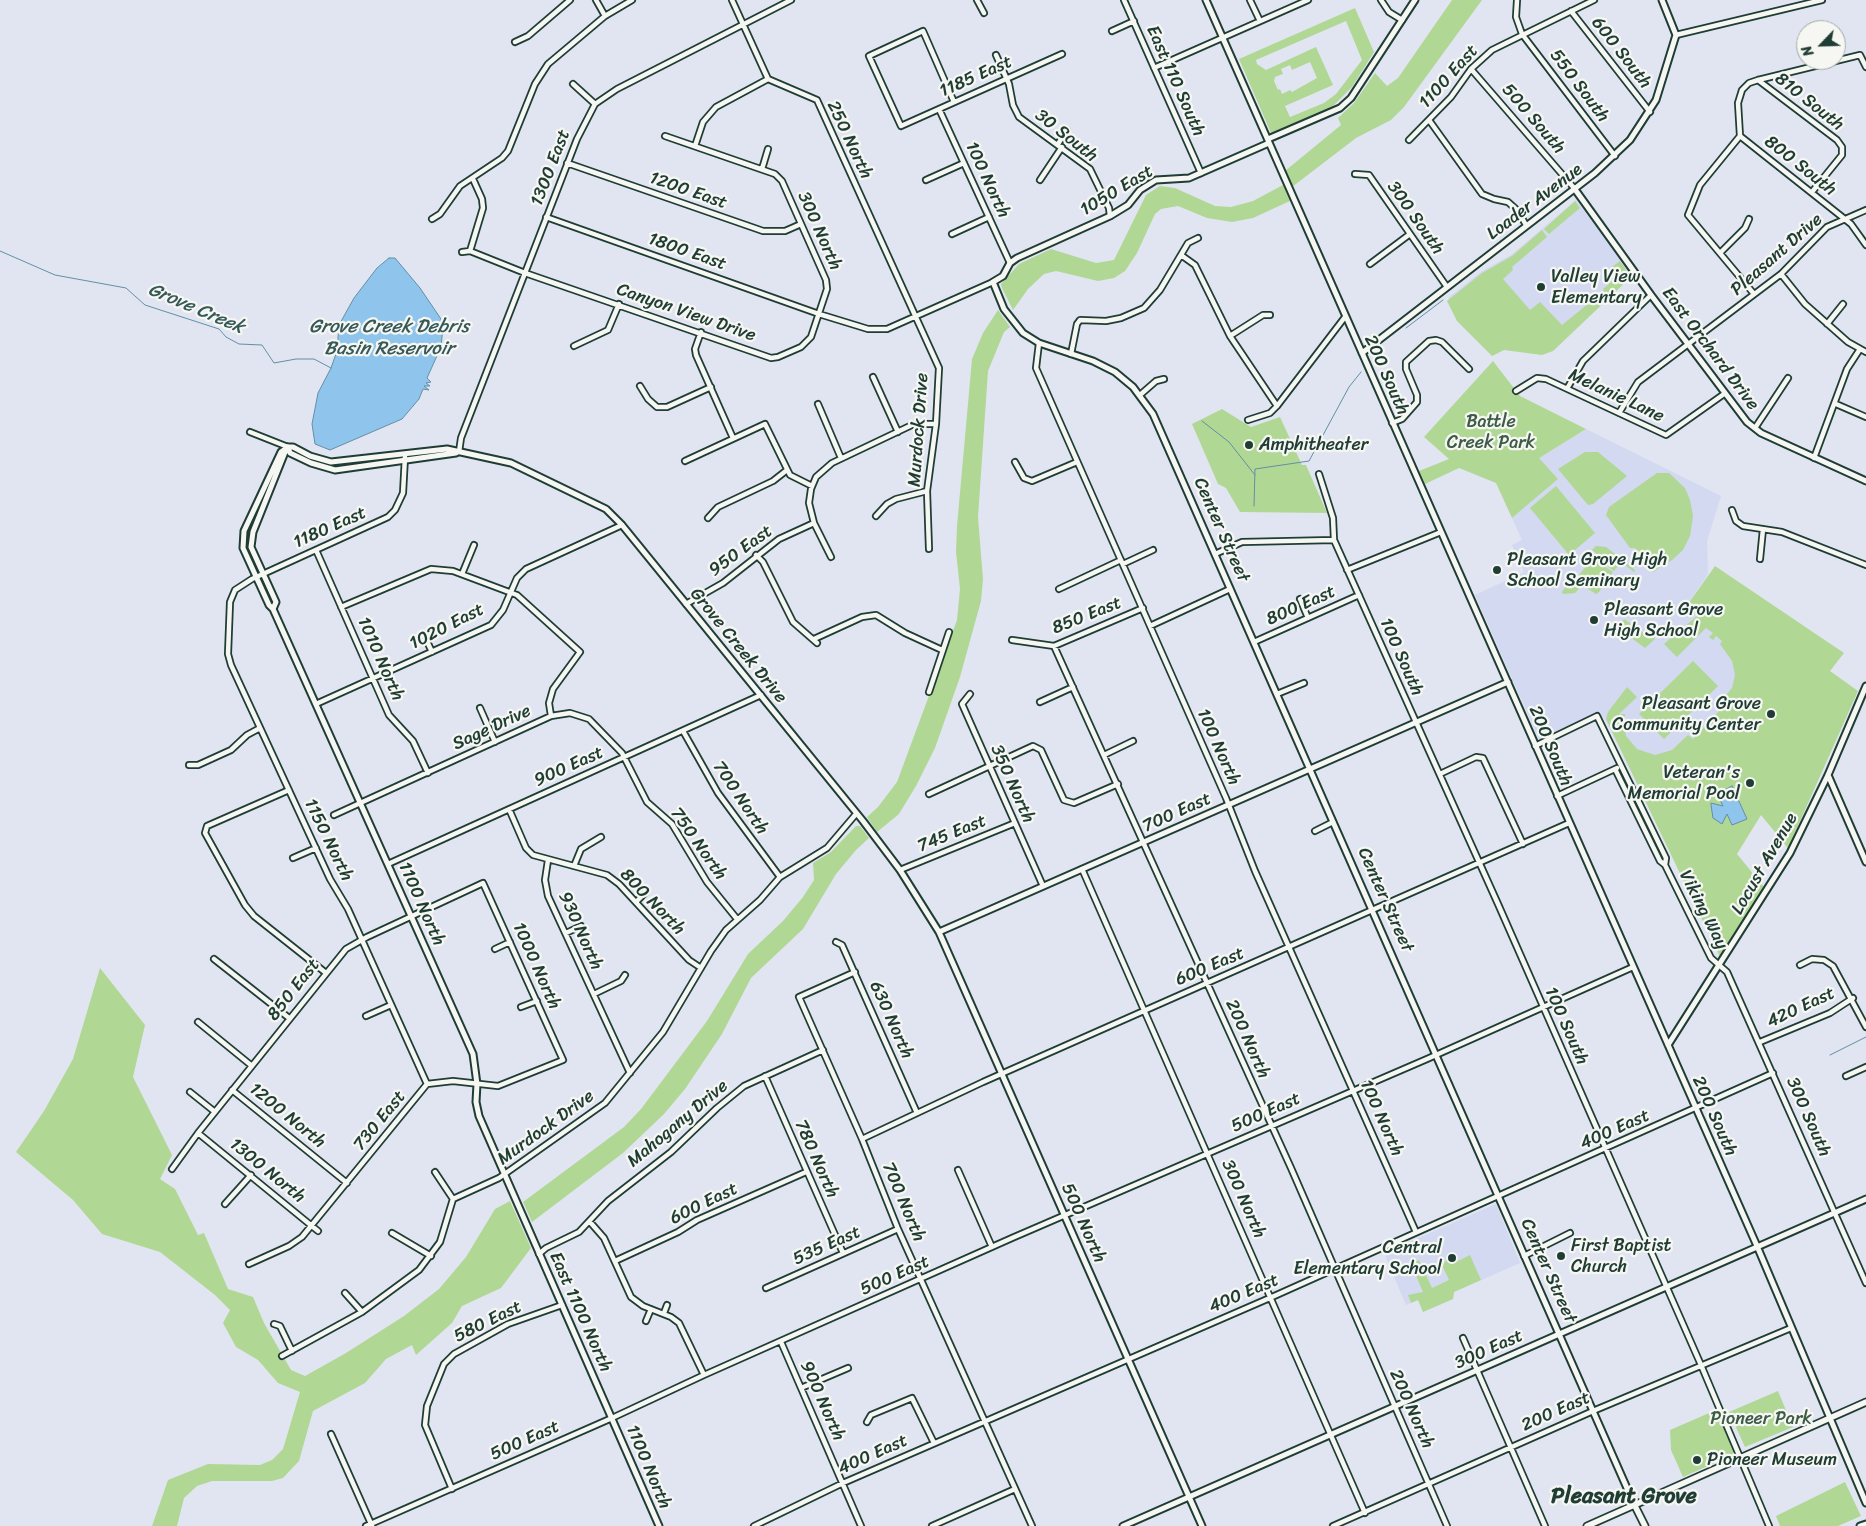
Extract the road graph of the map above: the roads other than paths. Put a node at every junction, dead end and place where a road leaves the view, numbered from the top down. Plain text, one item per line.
1 (570, 0) edge
2 (596, 0) edge
3 (632, 0) edge
4 (732, 0) edge
5 (791, 0) edge
6 (977, 0) edge
7 (1124, 0) edge
8 (1206, 0) edge
9 (1250, 0) edge
10 (1308, 0) edge
11 (1381, 0) edge
12 (1415, 0) edge
13 (1517, 0) edge
14 (1594, 0) edge
15 (1662, 0) edge
16 (1822, 0) edge
17 (1571, 11) junction
18 (984, 13) dead end
19 (605, 16) junction
20 (1402, 20) junction
21 (1134, 21) junction
22 (1260, 21) junction
23 (743, 26) junction
24 (1112, 31) dead end
25 (1522, 34) junction
26 (1676, 35) junction
27 (1223, 37) junction
28 (515, 42) dead end
29 (1062, 54) dead end
30 (996, 55) dead end
31 (1866, 67) edge
32 (1154, 68) junction
33 (1471, 69) junction
34 (768, 79) junction
35 (1007, 79) junction
36 (1758, 80) junction
37 (573, 84) dead end
38 (954, 102) junction
39 (595, 104) junction
40 (940, 109) junction
41 (1650, 112) junction
42 (1429, 120) junction
43 (1067, 130) dead end
44 (666, 136) dead end
45 (1740, 136) junction
46 (1409, 140) dead end
47 (1269, 141) junction
48 (695, 146) junction
49 (1060, 146) junction
50 (768, 149) dead end
51 (1615, 156) junction
52 (964, 162) junction
53 (568, 163) junction
54 (762, 169) junction
55 (1201, 173) junction
56 (1355, 174) dead end
57 (473, 178) junction
58 (926, 180) dead end
59 (1040, 180) dead end
60 (1574, 188) junction
61 (1812, 192) junction
62 (1866, 210) edge
63 (1110, 216) junction
64 (546, 217) junction
65 (989, 217) junction
66 (1844, 218) junction
67 (432, 219) dead end
68 (1749, 219) dead end
69 (801, 224) junction
70 (1526, 225) junction
71 (952, 234) dead end
72 (1410, 234) junction
73 (1198, 238) dead end
74 (1866, 245) edge
75 (470, 251) junction
76 (462, 252) dead end
77 (1720, 253) junction
78 (1181, 255) junction
79 (1010, 263) junction
80 (1370, 264) dead end
81 (525, 273) junction
82 (1781, 274) junction
83 (993, 282) junction
84 (1446, 287) junction
85 (1754, 294) junction
86 (1651, 295) junction
87 (618, 304) junction
88 (1843, 304) dead end
89 (819, 314) junction
90 (1270, 315) dead end
91 (915, 317) junction
92 (1345, 317) junction
93 (1826, 324) junction
94 (701, 332) junction
95 (1230, 336) junction
96 (1039, 343) junction
97 (1688, 343) junction
98 (574, 346) dead end
99 (1860, 349) junction
100 (1866, 352) edge
101 (1362, 353) junction
102 (1071, 354) junction
103 (1469, 369) dead end
104 (873, 377) dead end
105 (1164, 378) dead end
106 (1788, 378) dead end
107 (640, 386) dead end
108 (1568, 387) junction
109 (711, 388) junction
110 (1516, 391) dead end
111 (1724, 394) junction
112 (1140, 395) junction
113 (818, 404) dead end
114 (1836, 404) junction
115 (1277, 406) junction
116 (1620, 413) junction
117 (1866, 417) edge
118 (1248, 420) dead end
119 (1392, 423) junction
120 (936, 424) junction
121 (1755, 428) junction
122 (250, 432) dead end
123 (898, 432) junction
124 (733, 438) junction
125 (288, 447) junction
126 (459, 452) junction
127 (405, 457) junction
128 (841, 458) junction
129 (1814, 458) junction
130 (685, 460) dead end
131 (1015, 462) dead end
132 (1078, 462) junction
133 (787, 470) junction
134 (1319, 474) dead end
135 (1866, 481) edge
136 (812, 486) junction
137 (927, 491) junction
138 (1732, 510) dead end
139 (876, 516) dead end
140 (708, 518) dead end
141 (814, 523) junction
142 (622, 525) junction
143 (1763, 529) junction
144 (1440, 532) junction
145 (1334, 540) junction
146 (474, 545) dead end
147 (929, 549) dead end
148 (316, 550) junction
149 (1153, 550) dead end
150 (1215, 554) junction
151 (756, 555) junction
152 (831, 557) dead end
153 (1760, 559) dead end
154 (1122, 562) junction
155 (1866, 565) edge
156 (1347, 570) junction
157 (263, 574) junction
158 (462, 574) junction
159 (256, 577) junction
160 (1059, 589) dead end
161 (1230, 589) junction
162 (510, 593) junction
163 (1359, 595) junction
164 (1300, 600) dead end
165 (230, 602) joint
166 (686, 604) junction
167 (342, 607) junction
168 (1143, 608) junction
169 (273, 609) junction
170 (1308, 618) junction
171 (1150, 626) junction
172 (949, 632) dead end
173 (424, 635) dead end
174 (1012, 640) dead end
175 (1254, 642) junction
176 (1054, 646) junction
177 (942, 650) junction
178 (432, 652) junction
179 (374, 679) junction
180 (1508, 682) junction
181 (1304, 683) dead end
182 (1866, 686) edge
183 (1073, 687) junction
184 (929, 692) dead end
185 (970, 694) dead end
186 (1277, 694) junction
187 (761, 695) junction
188 (1040, 702) dead end
189 (316, 704) junction
190 (480, 708) dead end
191 (552, 716) junction
192 (1416, 722) junction
193 (260, 728) junction
194 (683, 731) junction
195 (1133, 741) dead end
196 (495, 742) junction
197 (1535, 746) junction
198 (1104, 755) junction
199 (625, 757) junction
200 (189, 765) dead end
201 (989, 766) junction
202 (1621, 766) junction
203 (1310, 768) junction
204 (1615, 769) junction
205 (428, 773) junction
206 (1440, 774) junction
207 (1828, 776) junction
208 (1118, 784) junction
209 (289, 790) junction
210 (928, 794) dead end
211 (1557, 796) junction
212 (361, 803) junction
213 (1228, 805) junction
214 (509, 809) junction
215 (856, 814) junction
216 (334, 815) dead end
217 (1334, 822) junction
218 (1015, 823) junction
219 (1569, 823) junction
220 (1315, 831) dead end
221 (601, 837) dead end
222 (1143, 842) junction
223 (1523, 844) junction
224 (316, 848) junction
225 (293, 858) dead end
226 (548, 860) junction
227 (1866, 862) edge
228 (388, 864) junction
229 (1480, 864) junction
230 (1665, 865) junction
231 (574, 866) junction
232 (1082, 869) junction
233 (900, 870) junction
234 (780, 877) junction
235 (483, 883) joint
236 (1043, 886) junction
237 (646, 892) dead end
238 (636, 902) junction
239 (1373, 912) junction
240 (411, 916) junction
241 (737, 919) junction
242 (581, 926) dead end
243 (939, 932) junction
244 (566, 933) junction
245 (362, 939) junction
246 (510, 942) junction
247 (836, 942) dead end
248 (1291, 948) junction
249 (495, 949) dead end
250 (214, 959) dead end
251 (1800, 965) dead end
252 (1720, 966) junction
253 (1633, 967) junction
254 (701, 968) junction
255 (855, 972) junction
256 (326, 973) junction
257 (625, 975) dead end
258 (1207, 983) junction
259 (594, 994) junction
260 (1853, 998) junction
261 (537, 1000) junction
262 (391, 1004) junction
263 (521, 1007) dead end
264 (1542, 1008) junction
265 (1144, 1011) junction
266 (366, 1016) dead end
267 (289, 1018) junction
268 (198, 1022) dead end
269 (1866, 1026) edge
270 (1760, 1042) junction
271 (1668, 1045) junction
272 (823, 1050) junction
273 (1437, 1055) junction
274 (563, 1060) joint
275 (252, 1066) junction
276 (1866, 1067) edge
277 (1773, 1072) junction
278 (630, 1073) junction
279 (1002, 1074) junction
280 (765, 1076) junction
281 (1846, 1076) dead end
282 (427, 1084) junction
283 (477, 1084) junction
284 (232, 1090) junction
285 (1354, 1090) junction
286 (190, 1092) dead end
287 (1696, 1108) junction
288 (215, 1112) junction
289 (917, 1113) junction
290 (1271, 1126) junction
291 (198, 1133) junction
292 (862, 1139) junction
293 (1606, 1149) junction
294 (1208, 1154) junction
295 (172, 1169) dead end
296 (958, 1170) dead end
297 (434, 1172) dead end
298 (806, 1172) junction
299 (251, 1174) junction
300 (504, 1174) junction
301 (347, 1182) junction
302 (1499, 1197) junction
303 (453, 1199) junction
304 (1866, 1200) edge
305 (225, 1204) dead end
306 (1836, 1213) junction
307 (522, 1216) joint
308 (1065, 1216) junction
309 (590, 1222) junction
310 (312, 1225) junction
311 (898, 1229) junction
312 (318, 1231) dead end
313 (1416, 1232) junction
314 (392, 1233) dead end
315 (1570, 1233) dead end
316 (1757, 1246) junction
317 (992, 1247) junction
318 (539, 1254) junction
319 (843, 1254) junction
320 (431, 1256) junction
321 (1524, 1256) junction
322 (615, 1262) junction
323 (249, 1264) dead end
324 (1334, 1269) junction
325 (922, 1279) junction
326 (1866, 1283) edge
327 (1666, 1287) junction
328 (766, 1288) dead end
329 (345, 1293) dead end
330 (1272, 1298) junction
331 (562, 1305) junction
332 (668, 1305) dead end
333 (651, 1309) junction
334 (362, 1312) junction
335 (664, 1314) junction
336 (646, 1321) dead end
337 (274, 1324) dead end
338 (1791, 1328) junction
339 (1559, 1335) junction
340 (1462, 1338) dead end
341 (781, 1342) junction
342 (292, 1352) junction
343 (282, 1356) dead end
344 (1128, 1359) junction
345 (1701, 1365) junction
346 (848, 1368) dead end
347 (1477, 1371) junction
348 (704, 1375) junction
349 (801, 1388) junction
350 (1866, 1402) edge
351 (1394, 1407) junction
352 (1593, 1411) junction
353 (612, 1418) junction
354 (1829, 1418) junction
355 (984, 1421) junction
356 (867, 1422) dead end
357 (332, 1434) dead end
358 (1332, 1434) junction
359 (934, 1443) junction
360 (1511, 1447) junction
361 (1741, 1458) junction
362 (843, 1483) junction
363 (1429, 1484) junction
364 (452, 1489) junction
365 (1015, 1490) junction
366 (1190, 1498) junction
367 (1634, 1504) junction
368 (1866, 1504) edge
369 (1365, 1512) junction
370 (1866, 1524) edge
371 (369, 1525) edge
372 (659, 1526) edge
373 (754, 1526) edge
374 (861, 1526) edge
375 (932, 1526) edge
376 (1032, 1526) edge
377 (1124, 1526) edge
378 (1202, 1526) edge
379 (1333, 1526) edge
380 (1447, 1526) edge
381 (1545, 1526) edge
382 (1587, 1526) edge
383 (1645, 1526) edge
384 (1769, 1526) edge
385 (1860, 1526) edge

1 - 28 street
2 - 19 street
3 - 19 street
4 - 23 street
5 - 23 street, 1300 East
6 - 18 street
7 - 21 street, East 110 South
8 - 27 street, 200 South
9 - 22 street
10 - 22 street
11 - 20 street
12 - 20 street
13 - 25 street
14 - 17 street, 1100 East
15 - 26 street
16 - 26 street
17 - 25 street, 1100 East
17 - 41 street, 600 South
19 - 57 street
20 - 47 street
21 - 24 street
21 - 32 street, East 110 South
22 - 27 street
23 - 34 street
23 - 39 street, 1300 East
25 - 33 street, 1100 East
25 - 51 street, 550 South
26 - 41 street, Loader Avenue
27 - 32 street
27 - 47 street, 200 South
29 - 35 street, 1185 East
30 - 35 street, 30 South
31 - 36 street
32 - 55 street, East 110 South
33 - 42 street, 1100 East
33 - 60 street, 500 South
34 - 48 street
34 - 91 street, 250 North
35 - 38 street, 1185 East
35 - 49 street, 30 South
36 - 45 street
36 - 61 street, 810 South
37 - 39 street
38 - 40 street, 1185 East
38 - 40 street, 1185 East
39 - 53 street, 1300 East
40 - 52 street, 100 North
41 - 51 street, Loader Avenue
42 - 46 street, 1100 East
42 - 70 street
43 - 49 street
44 - 48 street, 300 North
45 - 61 street, 800 South
45 - 77 street
47 - 55 street, 1050 East
47 - 92 street, 200 South
48 - 54 street, 300 North
49 - 59 street
49 - 63 street, 30 South
50 - 54 street
51 - 60 street, Loader Avenue
52 - 58 street
52 - 65 street, 100 North
53 - 64 street, 1300 East
53 - 69 street, 1200 East
54 - 69 street, 300 North
55 - 63 street, 1050 East
56 - 72 street, 300 South
57 - 67 street
57 - 75 street
60 - 70 street, Loader Avenue
60 - 86 street, East Orchard Drive
61 - 66 street, 800 South
62 - 66 street, Pleasant Drive
63 - 79 street, 1050 East
64 - 81 street, 1300 East
64 - 89 street, 1800 East
65 - 71 street
65 - 79 street, 100 North
66 - 74 street, 800 South
66 - 82 street, Pleasant Drive
68 - 77 street
69 - 89 street, 300 North
70 - 84 street, Loader Avenue
72 - 80 street
72 - 84 street, 300 South
73 - 78 street
75 - 76 street
75 - 81 street, Canyon View Drive
77 - 85 street
78 - 95 street
78 - 102 street
79 - 83 street, 1050 East
81 - 87 street, Canyon View Drive
81 - 126 street, 1300 East
82 - 85 street, Pleasant Drive
82 - 93 street
83 - 91 street
83 - 96 street
84 - 101 street, Loader Avenue
85 - 97 street, Pleasant Drive
86 - 97 street, East Orchard Drive
86 - 108 street
87 - 94 street, Canyon View Drive
87 - 98 street
88 - 93 street
89 - 91 street
89 - 94 street, Canyon View Drive
90 - 95 street
91 - 120 street, Murdock Drive
92 - 101 street, 200 South
92 - 115 street
93 - 99 street
94 - 109 street
95 - 115 street
96 - 102 street, Center Street
96 - 132 street, 100 North
97 - 111 street, East Orchard Drive
97 - 116 street, Pleasant Drive
99 - 100 street
99 - 114 street
101 - 119 street, 200 South
102 - 112 street, Center Street
103 - 119 street
104 - 123 street
105 - 112 street
106 - 121 street
107 - 109 street
108 - 110 street, Melanie Lane
108 - 116 street, Melanie Lane
109 - 124 street
111 - 116 street, Melanie Lane
111 - 121 street, East Orchard Drive
112 - 150 street, Center Street
113 - 128 street
114 - 117 street
114 - 129 street
115 - 118 street
119 - 144 street, 200 South
120 - 123 street
120 - 137 street, Murdock Drive
121 - 129 street
122 - 125 street, Grove Creek Drive
123 - 128 street
124 - 130 street
124 - 133 street
125 - 127 street, Grove Creek Drive
125 - 157 street, 1100 North
125 - 159 street, 1100 North
126 - 127 street, Grove Creek Drive
126 - 142 street, Grove Creek Drive
127 - 148 street, 1180 East
128 - 136 street
129 - 135 street
131 - 132 street
132 - 154 street, 100 North
133 - 136 street
133 - 140 street
134 - 145 street, 100 South
136 - 141 street
137 - 139 street
137 - 147 street, Murdock Drive
138 - 143 street
141 - 151 street, 950 East
141 - 152 street
142 - 162 street, 1020 East
142 - 166 street, Grove Creek Drive
143 - 153 street
143 - 155 street
144 - 156 street
144 - 180 street, 200 South
145 - 150 street
145 - 156 street, 100 South
146 - 158 street
148 - 157 street, 1180 East
148 - 167 street, 1010 North
149 - 154 street
150 - 161 street, Center Street
151 - 166 street, 950 East
151 - 177 street
154 - 160 street
154 - 168 street, 100 North
156 - 163 street, 100 South
157 - 159 street, 1180 East
157 - 169 street, 1100 North
158 - 162 street
158 - 167 street
159 - 165 street, 1180 East
159 - 169 street, 1100 North
161 - 171 street
161 - 175 street, Center Street
162 - 178 street, 1020 East
162 - 191 street
163 - 170 street, 800 East
163 - 192 street, 100 South
164 - 170 street
165 - 193 street, 1150 North
166 - 187 street, Grove Creek Drive
167 - 179 street, 1010 North
168 - 171 street, 100 North
168 - 176 street, 850 East
169 - 189 street, 1100 North
170 - 175 street, 800 East
171 - 213 street, 100 North
172 - 177 street
173 - 178 street
174 - 176 street, 850 East
175 - 186 street, Center Street
176 - 183 street, 200 North
177 - 184 street
178 - 179 street, 1020 East
179 - 189 street, 1020 East
179 - 205 street, 1010 North
180 - 192 street, 700 East
180 - 197 street, 200 South
181 - 186 street
182 - 207 street, Locust Avenue
183 - 188 street
183 - 198 street, 200 North
185 - 201 street, 350 North
186 - 203 street, Center Street
187 - 194 street, 900 East
187 - 215 street, Grove Creek Drive
189 - 212 street, 1100 North
190 - 196 street
191 - 196 street, Sage Drive
191 - 199 street, Sage Drive
192 - 203 street, 700 East
192 - 206 street, 100 South
193 - 200 street
193 - 209 street, 1150 North
194 - 199 street, 900 East
194 - 234 street, 700 North
195 - 198 street
196 - 205 street, Sage Drive
197 - 202 street, Viking Way
197 - 211 street, 200 South
198 - 208 street, 200 North
199 - 214 street, 900 East
199 - 241 street, 750 North
201 - 208 street
201 - 210 street
201 - 218 street, 350 North
202 - 204 street
202 - 230 street, Viking Way
203 - 213 street, 700 East
203 - 217 street, Center Street
204 - 211 street
204 - 230 street, Viking Way
205 - 212 street, Sage Drive
206 - 223 street
206 - 229 street, 100 South
207 - 227 street
207 - 252 street, Locust Avenue
208 - 222 street, 200 North
209 - 224 street, 1150 North
209 - 256 street
211 - 219 street, 200 South
212 - 216 street, Sage Drive
212 - 228 street, 1100 North
213 - 222 street, 700 East
213 - 248 street, 100 North
214 - 226 street
214 - 228 street, 900 East
215 - 233 street, Grove Creek Drive
215 - 234 street, Murdock Drive
217 - 220 street
217 - 239 street, Center Street
218 - 233 street, 745 East
218 - 236 street, 350 North
219 - 223 street, 600 East
219 - 253 street, 200 South
221 - 231 street
222 - 232 street, 700 East
222 - 258 street, 200 North
223 - 229 street, 600 East
224 - 225 street
224 - 245 street, 1150 North
226 - 231 street, 800 North
226 - 244 street, 930 North
228 - 240 street, 1100 North
229 - 239 street, 600 East
229 - 264 street, 100 South
230 - 252 street, Viking Way
231 - 238 street, 800 North
232 - 236 street, 700 East
232 - 265 street, 300 North
233 - 243 street, Grove Creek Drive
234 - 241 street, Murdock Drive
235 - 240 street, 850 East
235 - 246 street, 1000 North
236 - 243 street, 700 East
237 - 238 street
238 - 254 street, 800 North
239 - 248 street, 600 East
239 - 273 street, Center Street
240 - 245 street, 850 East
240 - 283 street, 1100 North
241 - 254 street, Murdock Drive
242 - 244 street
243 - 279 street, 500 North
244 - 259 street, 930 North
245 - 256 street, 850 East
245 - 262 street, 1150 North
246 - 249 street
246 - 261 street, 1000 North
247 - 255 street, 630 North
248 - 258 street, 600 East
248 - 285 street, 100 North
250 - 267 street
251 - 260 street
252 - 270 street, 300 South
252 - 271 street, Locust Avenue
253 - 264 street, 500 East
253 - 271 street, 200 South
254 - 278 street, Murdock Drive
255 - 272 street, 700 North
255 - 289 street, 630 North
256 - 267 street, 850 East
257 - 259 street
258 - 265 street, 600 East
258 - 290 street, 200 North
259 - 278 street, 930 North
260 - 269 street
260 - 270 street, 420 East
261 - 263 street
261 - 274 street, 1000 North
262 - 266 street
262 - 282 street, 1150 North
264 - 273 street, 500 East
264 - 293 street, 100 South
265 - 279 street, 600 East
265 - 294 street, 300 North
267 - 275 street, 850 East
268 - 275 street
270 - 277 street, 300 South
271 - 287 street, 200 South
272 - 280 street, Mahogany Drive
272 - 292 street, 700 North
273 - 285 street, 500 East
273 - 302 street, Center Street
274 - 283 street, 730 East
275 - 284 street, 850 East
276 - 281 street
277 - 287 street, 400 East
277 - 306 street, 300 South
278 - 300 street, Murdock Drive
279 - 289 street, 600 East
279 - 308 street, 500 North
280 - 298 street, 780 North
280 - 309 street, Mahogany Drive
282 - 283 street, 730 East
282 - 301 street, 730 East
283 - 300 street, 1100 North
284 - 288 street, 850 East
284 - 301 street, 1200 North
285 - 290 street, 500 East
285 - 313 street, 100 North
286 - 288 street
287 - 293 street, 400 East
287 - 316 street, 200 South
288 - 291 street, 850 East
289 - 292 street, 600 East
290 - 294 street, 500 East
290 - 324 street, 200 North
291 - 295 street, 850 East
291 - 299 street, 1300 North
292 - 311 street, 700 North
293 - 302 street, 400 East
293 - 327 street, 100 South
294 - 308 street, 500 East
294 - 330 street, 300 North
296 - 317 street
297 - 303 street
298 - 319 street, 780 North
298 - 322 street, 600 East
299 - 305 street
299 - 310 street, 1300 North
300 - 303 street, Murdock Drive
300 - 307 street, 1100 North
301 - 310 street, 730 East
302 - 313 street, 400 East
302 - 321 street, Center Street
303 - 320 street
304 - 306 street, 300 East
306 - 316 street, 300 East
306 - 326 street, 300 South
307 - 318 street, East 1100 North
308 - 317 street, 500 East
308 - 344 street, 500 North
309 - 318 street, Mahogany Drive
309 - 322 street
310 - 312 street, 1300 North
310 - 323 street, 730 East
311 - 319 street, 535 East
311 - 325 street, 700 North
313 - 324 street, 400 East
314 - 320 street
315 - 321 street
316 - 327 street, 300 East
316 - 338 street, 200 South
317 - 325 street, 500 East
318 - 331 street, East 1100 North
319 - 328 street, 535 East
320 - 334 street
321 - 339 street, Center Street
322 - 333 street
324 - 330 street, 400 East
324 - 351 street, 200 North
325 - 341 street, 500 East
325 - 355 street, 700 North
327 - 339 street, 300 East
327 - 345 street, 100 South
329 - 334 street
330 - 344 street, 400 East
330 - 358 street, 300 North
331 - 353 street, East 1100 North
331 - 364 street, 580 East
332 - 335 street
333 - 335 street
333 - 336 street
334 - 342 street
335 - 348 street
337 - 342 street
338 - 345 street, 200 East
338 - 354 street, 200 South
339 - 347 street, 300 East
339 - 352 street, Center Street
340 - 347 street
341 - 348 street, 500 East
341 - 349 street, 900 North
342 - 343 street
344 - 355 street, 400 East
344 - 366 street, 500 North
345 - 352 street, 200 East
345 - 361 street, 100 South
346 - 349 street
347 - 351 street, 300 East
347 - 360 street
348 - 353 street, 500 East
349 - 362 street, 900 North
350 - 354 main road
351 - 358 street, 300 East
351 - 363 street, 200 North
352 - 360 street, 200 East
352 - 367 street, Center Street
353 - 364 street, 500 East
353 - 372 street, 1100 North
354 - 361 main road
354 - 368 street, 200 South
355 - 359 street, 400 East
355 - 365 street, 700 North
356 - 359 street
357 - 371 street
358 - 366 street, 300 East
358 - 369 street, 300 North
359 - 362 street, 400 East
360 - 363 street, 200 East
360 - 381 street
361 - 367 main road
361 - 384 street, 100 South
362 - 373 street, 400 East
362 - 374 street, 900 North
363 - 369 street, 200 East
363 - 380 street, 200 North
364 - 371 street, 500 East
365 - 375 street
365 - 376 street, 700 North
366 - 377 street, 300 East
366 - 378 street, 500 North
367 - 382 main road
367 - 383 main road, Center Street
369 - 379 street, 200 East
370 - 385 street

